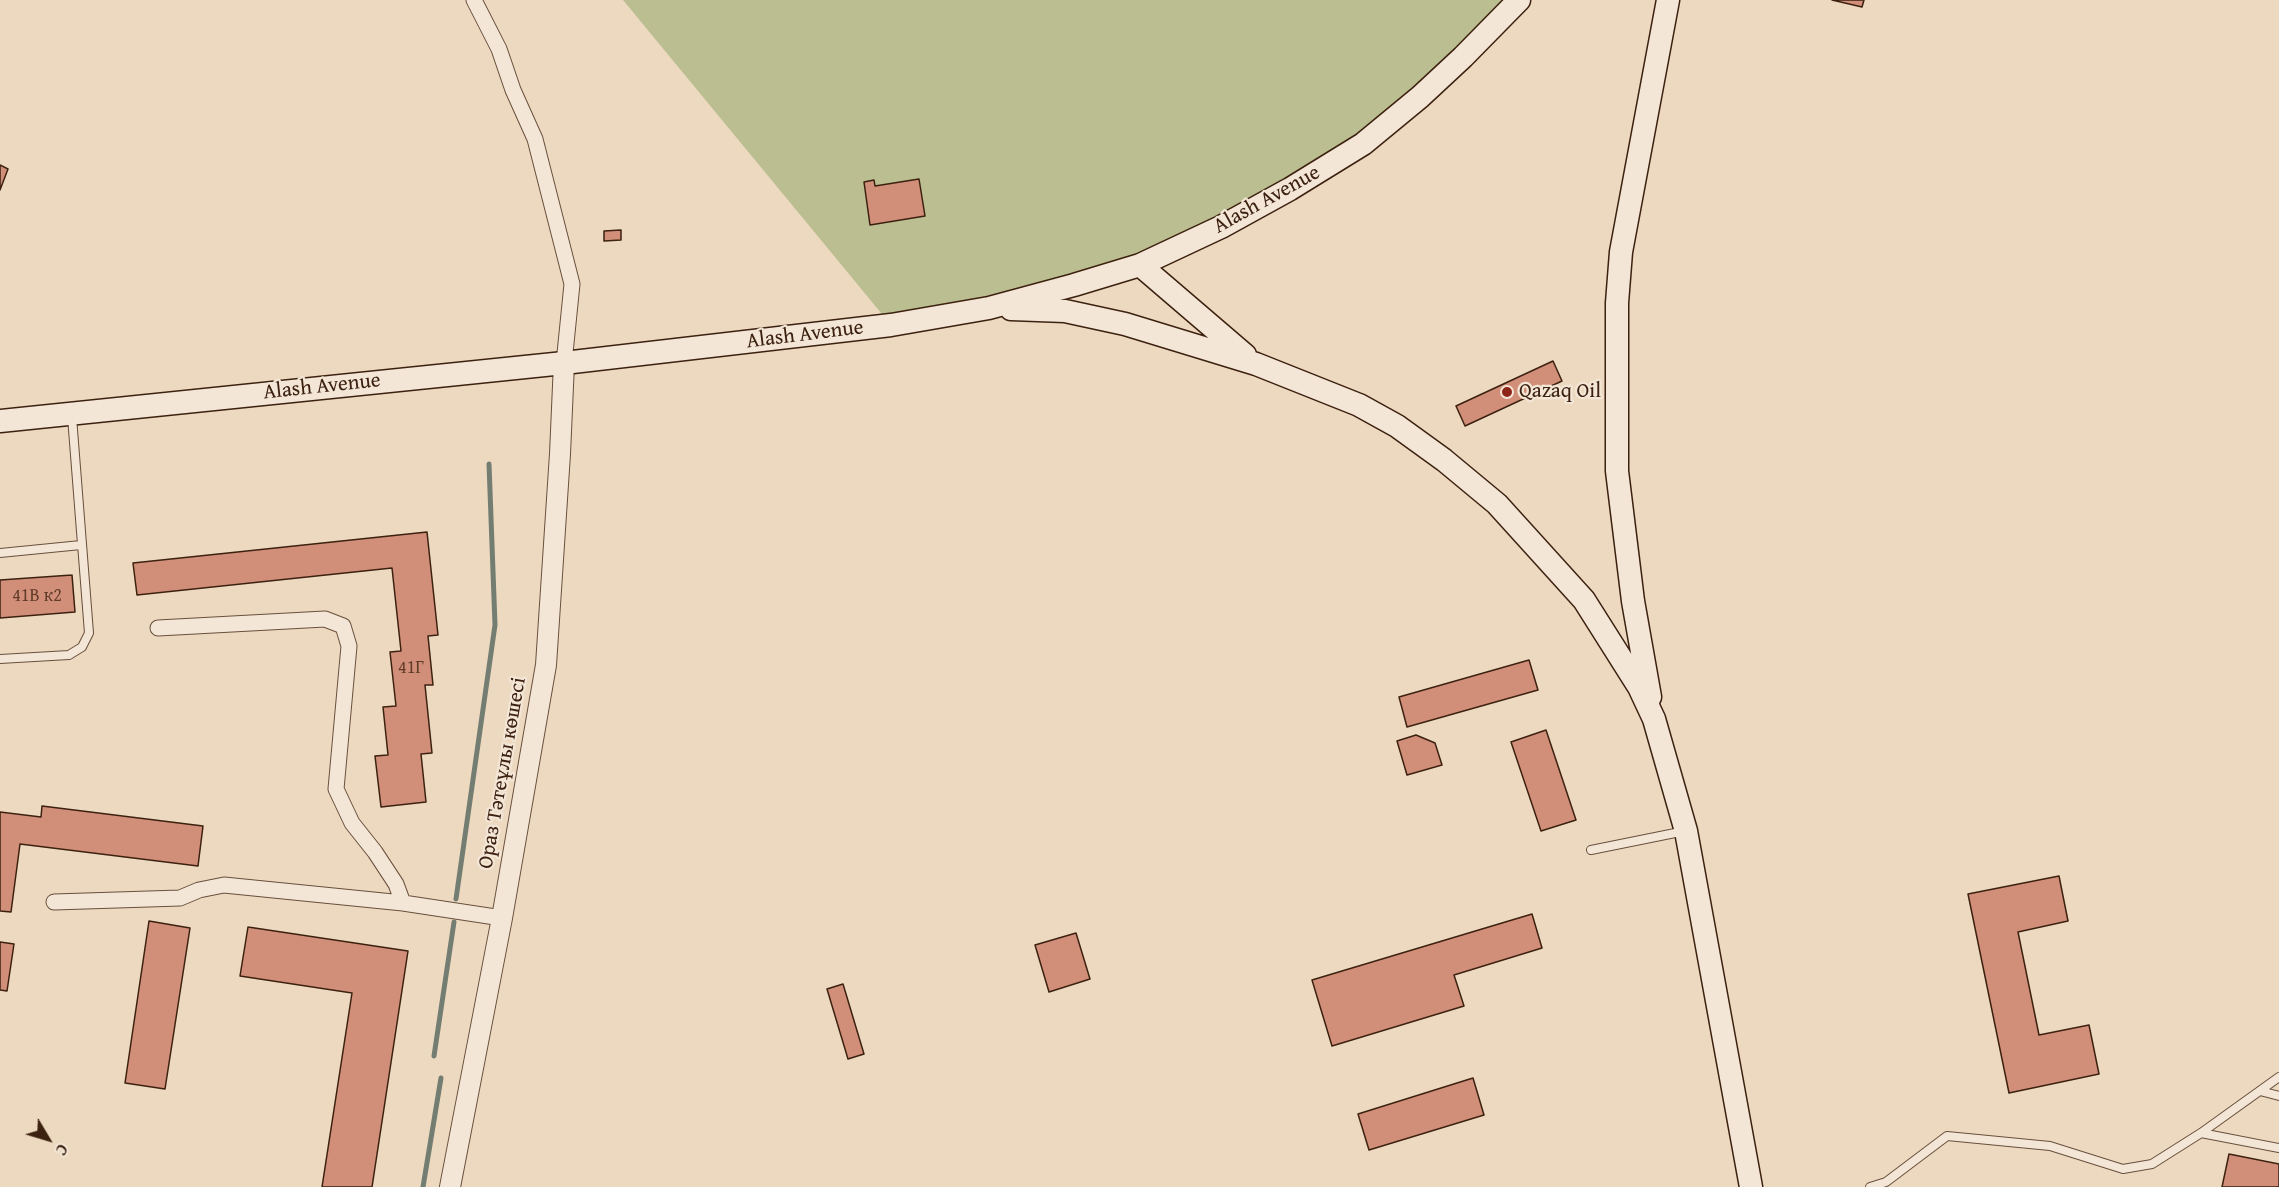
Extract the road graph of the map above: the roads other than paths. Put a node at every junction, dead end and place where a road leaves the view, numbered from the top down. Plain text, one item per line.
1 (474, 0) edge
2 (1520, 0) edge
3 (1668, 0) edge
4 (1140, 265) junction
5 (989, 308) junction
6 (564, 363) junction
7 (1256, 364) junction
8 (72, 413) junction
9 (0, 421) edge
10 (81, 545) junction
11 (0, 553) edge
12 (158, 628) dead end
13 (0, 659) edge
14 (1654, 719) junction
15 (1686, 831) junction
16 (1591, 850) dead end
17 (54, 902) dead end
18 (403, 903) junction
19 (502, 918) junction
20 (2279, 1077) edge
21 (2260, 1091) junction
22 (2279, 1096) edge
23 (2201, 1134) junction
24 (2279, 1148) edge
25 (450, 1187) edge
26 (1752, 1187) edge
27 (1870, 1187) edge

1 - 6 street
2 - 4 main road, Alash Avenue
3 - 14 main road
4 - 5 main road, Alash Avenue
4 - 7 main road
5 - 6 main road, Alash Avenue
5 - 7 main road
6 - 8 main road, Alash Avenue
6 - 19 street, Ораз Тәтеұлы көшесі
7 - 14 main road
8 - 9 main road, Alash Avenue
8 - 10 lane
10 - 11 lane
10 - 13 lane
12 - 18 street
14 - 15 main road
15 - 16 lane
15 - 26 main road
17 - 18 street
18 - 19 street
19 - 25 street, Ораз Тәтеұлы көшесі
20 - 21 lane
21 - 22 lane
21 - 23 lane
23 - 24 lane
23 - 27 lane

